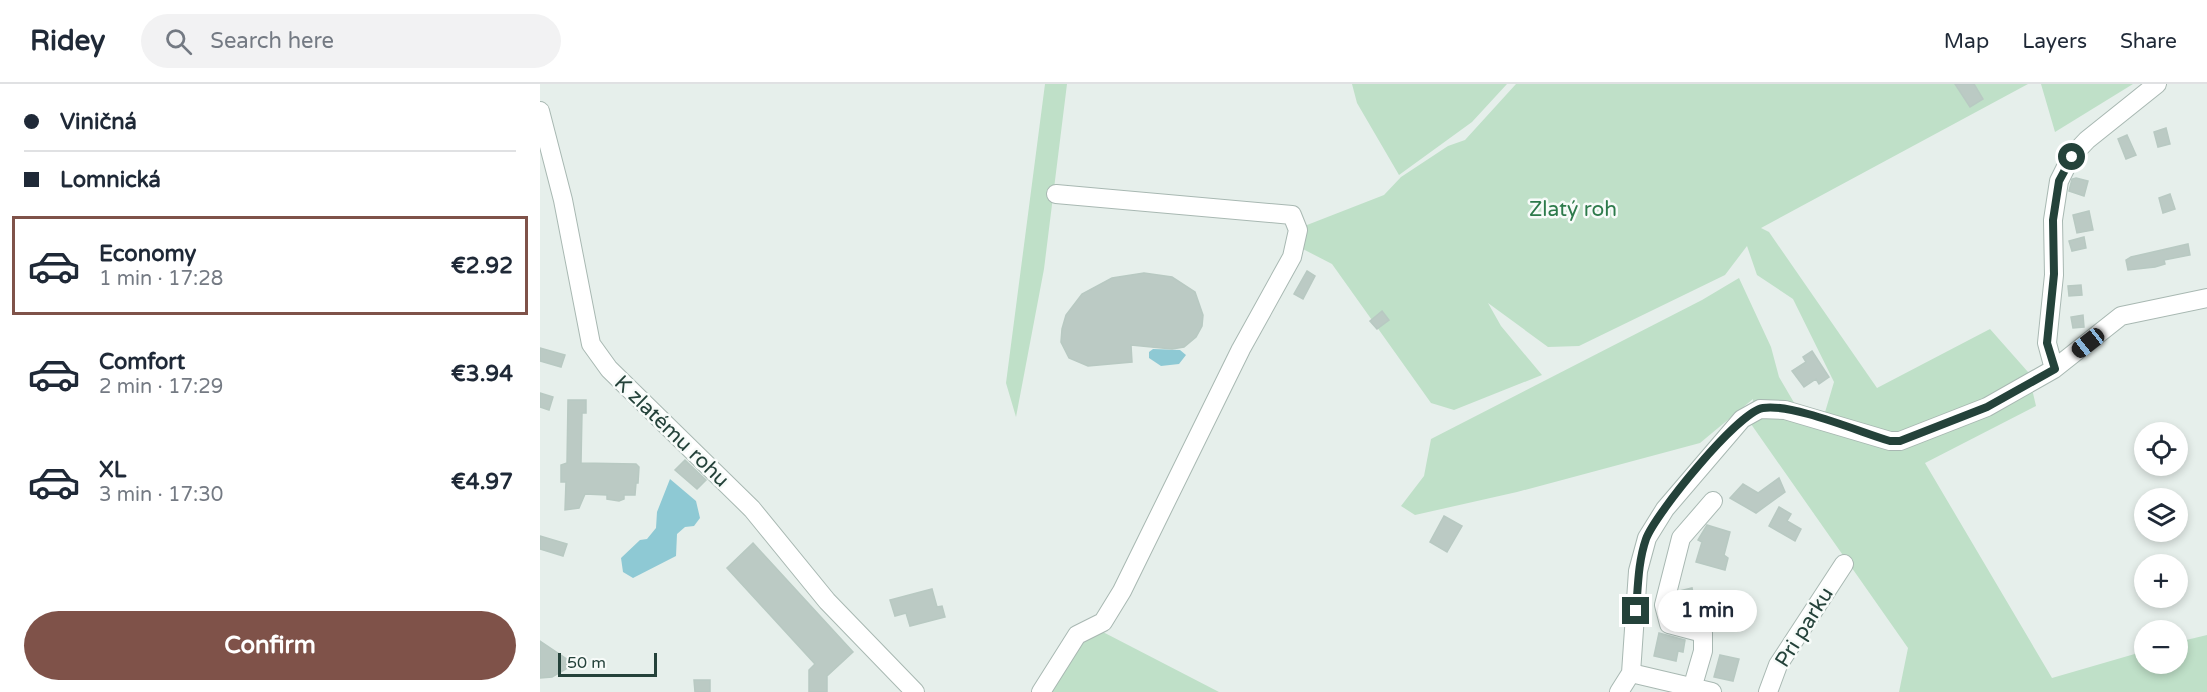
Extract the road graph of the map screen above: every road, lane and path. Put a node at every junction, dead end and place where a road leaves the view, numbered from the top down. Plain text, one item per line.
1 (2157, 84) edge
2 (540, 111) edge
3 (1056, 194) dead end
4 (2207, 298) edge
5 (2055, 369) junction
6 (1713, 501) dead end
7 (1844, 564) dead end
8 (1631, 673) junction
9 (1692, 690) edge
10 (915, 692) edge
11 (1041, 692) edge
12 (1619, 692) edge
13 (1712, 692) edge
14 (1768, 692) edge

1 - 5 street
2 - 10 street, K zlatému rohu
3 - 11 street
4 - 5 street
5 - 8 street
6 - 9 street
7 - 14 street, Pri parku
8 - 9 street
8 - 12 street
9 - 13 street

